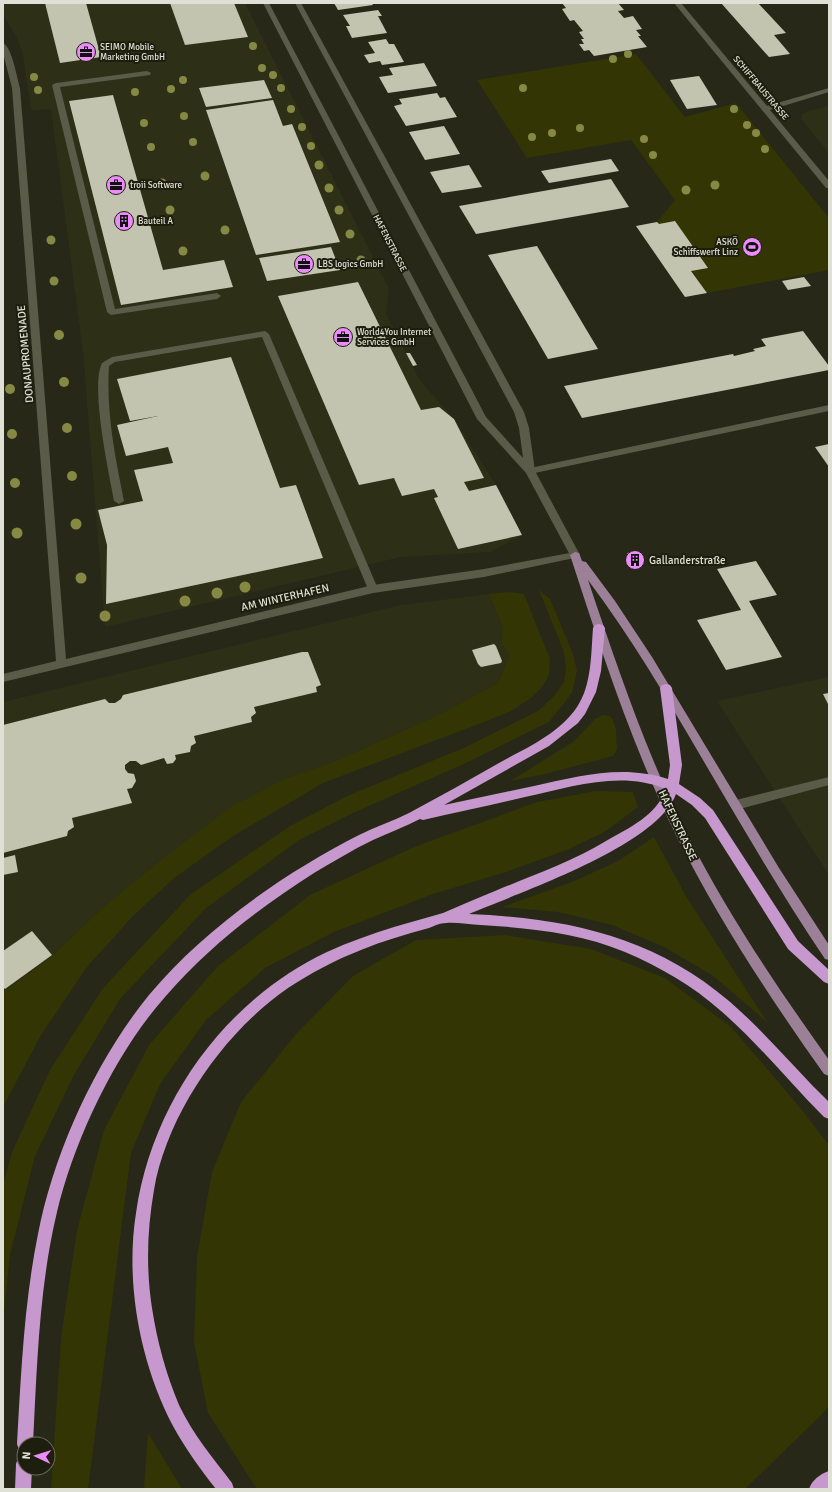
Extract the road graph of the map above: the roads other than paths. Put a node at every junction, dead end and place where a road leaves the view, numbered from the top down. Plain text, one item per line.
1 (266, 3) edge
2 (298, 3) edge
3 (677, 3) edge
4 (3, 45) edge
5 (147, 73) dead end
6 (829, 90) edge
7 (765, 109) junction
8 (829, 186) edge
9 (217, 296) dead end
10 (829, 408) edge
11 (530, 471) junction
12 (119, 501) dead end
13 (576, 555) junction
14 (373, 589) junction
15 (599, 628) junction
16 (61, 663) junction
17 (3, 678) edge
18 (666, 688) junction
19 (657, 780) junction
20 (829, 781) edge
21 (673, 786) junction
22 (667, 802) junction
23 (736, 805) junction
24 (410, 818) junction
25 (443, 918) junction
26 (829, 955) edge
27 (829, 978) edge
28 (829, 1070) edge
29 (829, 1112) edge
30 (25, 1436) edge
31 (24, 1476) edge
32 (829, 1479) edge
33 (23, 1489) edge
34 (226, 1489) edge
35 (817, 1489) edge

1 - 11 street, HAFENSTRASSE
2 - 11 street, HAFENSTRASSE
3 - 7 street, SCHIFFBAUSTRASSE
4 - 16 street, DONAUPROMENADE
5 - 9 street
6 - 7 street
7 - 8 street, SCHIFFBAUSTRASSE
10 - 11 street
11 - 13 street, HAFENSTRASSE
12 - 14 street
13 - 14 street, AM WINTERHAFEN
13 - 15 main road, HAFENSTRASSE
13 - 18 main road, HAFENSTRASSE
14 - 16 street, AM WINTERHAFEN
15 - 19 main road, HAFENSTRASSE
15 - 24 highway
16 - 17 street, AM WINTERHAFEN
18 - 21 highway
18 - 23 main road, HAFENSTRASSE
19 - 21 highway
19 - 22 main road, HAFENSTRASSE
19 - 24 highway
20 - 23 street
21 - 22 highway
21 - 27 highway
22 - 25 highway
22 - 28 main road, HAFENSTRASSE
23 - 26 main road, HAFENSTRASSE
24 - 30 highway
25 - 29 highway
25 - 34 highway
31 - 33 highway
32 - 35 highway

